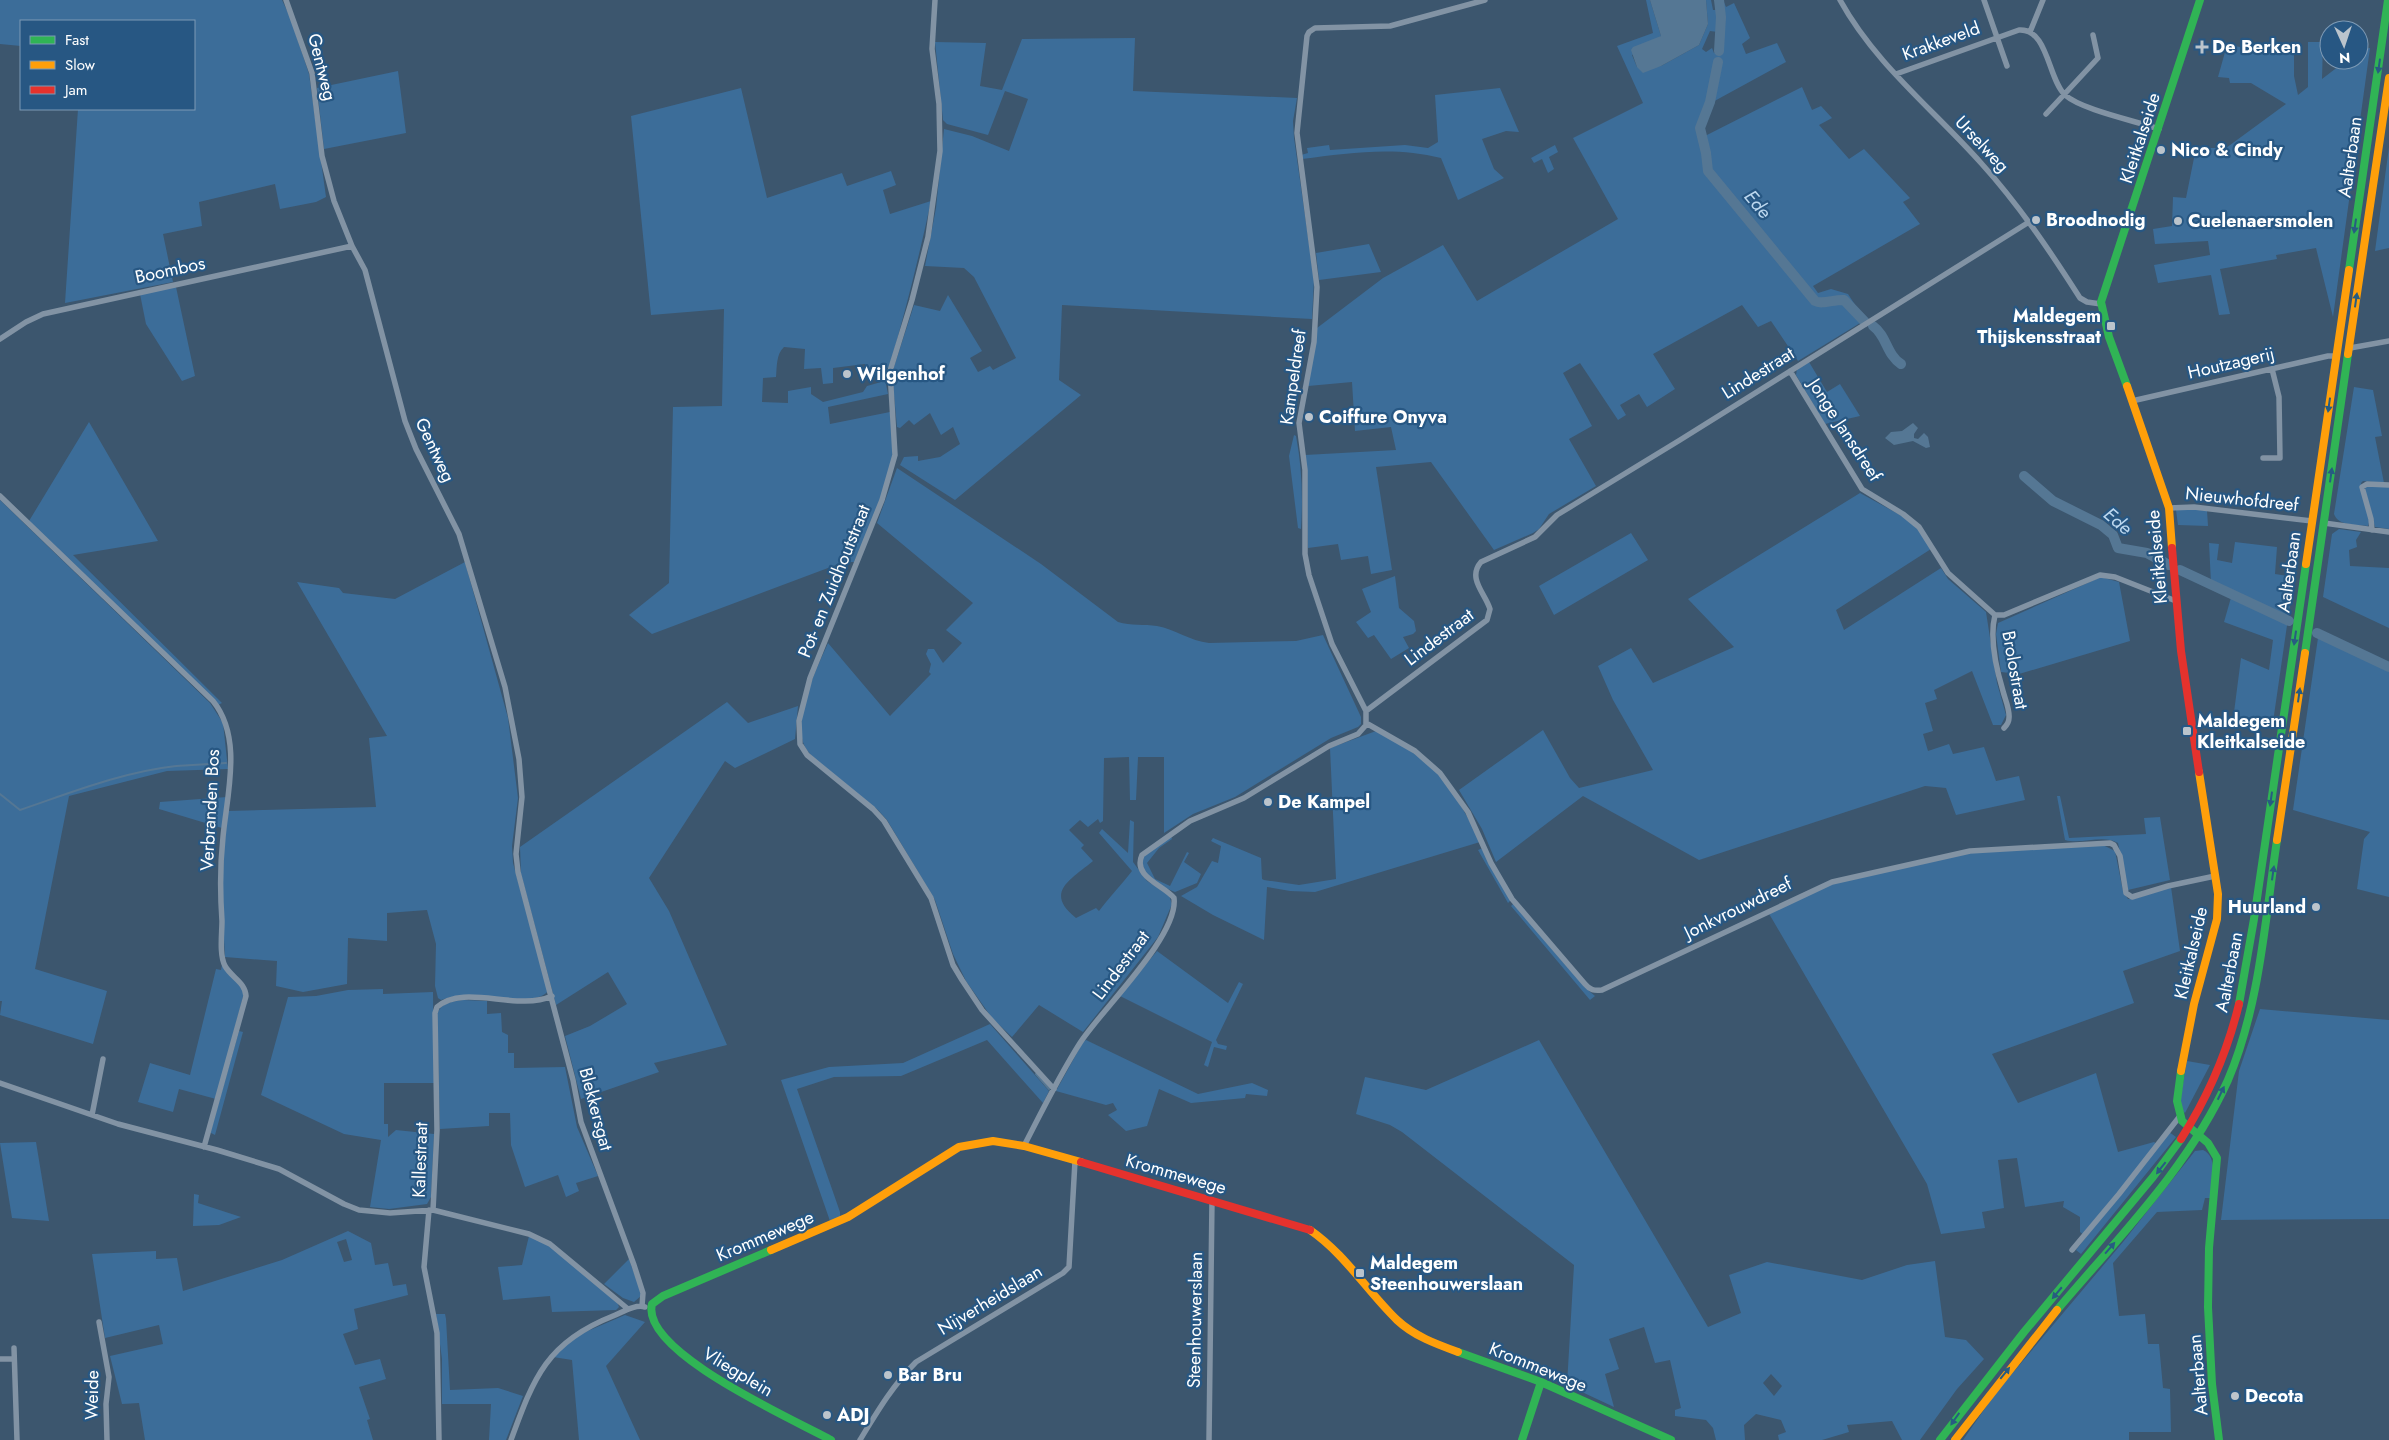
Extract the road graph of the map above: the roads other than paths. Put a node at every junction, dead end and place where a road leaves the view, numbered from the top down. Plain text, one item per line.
1 (286, 0) edge
2 (935, 0) edge
3 (1485, 0) edge
4 (1840, 0) edge
5 (1984, 0) edge
6 (2043, 0) edge
7 (2200, 0) edge
8 (2388, 0) edge
9 (2030, 32) junction
10 (2093, 35) dead end
11 (1997, 37) junction
12 (2007, 66) dead end
13 (1896, 74) junction
14 (2389, 78) edge
15 (2065, 95) junction
16 (2046, 114) dead end
17 (2159, 129) junction
18 (2029, 222) junction
19 (352, 246) junction
20 (2101, 304) junction
21 (0, 339) edge
22 (2389, 341) edge
23 (2350, 348) junction
24 (2336, 356) junction
25 (2272, 369) junction
26 (1790, 371) junction
27 (2132, 401) junction
28 (2262, 458) dead end
29 (2389, 485) edge
30 (0, 496) edge
31 (2169, 508) junction
32 (2312, 521) junction
33 (2324, 523) junction
34 (2372, 530) junction
35 (2389, 532) edge
36 (2176, 601) junction
37 (1995, 615) junction
38 (1366, 711) junction
39 (1366, 723) junction
40 (2004, 728) dead end
41 (2215, 876) junction
42 (531, 916) joint
43 (552, 996) junction
44 (103, 1059) dead end
45 (0, 1083) edge
46 (1054, 1090) junction
47 (92, 1115) junction
48 (2180, 1116) junction
49 (2189, 1128) junction
50 (2198, 1135) junction
51 (1024, 1146) junction
52 (204, 1147) junction
53 (1075, 1161) junction
54 (1212, 1200) junction
55 (431, 1210) junction
56 (2072, 1250) dead end
57 (642, 1306) junction
58 (650, 1308) junction
59 (628, 1309) junction
60 (99, 1322) dead end
61 (14, 1348) dead end
62 (0, 1359) edge
63 (14, 1359) junction
64 (1541, 1382) junction
65 (17, 1440) edge
66 (107, 1440) edge
67 (439, 1440) edge
68 (511, 1440) edge
69 (831, 1440) edge
70 (860, 1440) edge
71 (1208, 1440) edge
72 (1522, 1440) edge
73 (1671, 1440) edge
74 (1940, 1440) edge
75 (1955, 1440) edge
76 (2219, 1440) edge

1 - 19 street, Gentweg
2 - 46 street, Pot- en Zuidhoutstraat
3 - 38 street, Kampeldreef
4 - 13 street, Urselweg
5 - 11 street, Krakkeveld
6 - 9 street
7 - 17 main road, Kleitkalseide
8 -> 24 main road, Aalterbaan
9 - 11 street, Krakkeveld
9 - 15 street
10 - 15 street
11 - 12 street, Krakkeveld
11 - 13 street, Krakkeveld
13 - 18 street, Urselweg
23 -> 14 main road, Aalterbaan
15 - 16 street
15 - 17 street
17 - 20 main road, Kleitkalseide
18 - 20 street, Urselweg
18 - 26 street, Lindestraat
19 - 21 street, Boombos
19 - 42 street, Gentweg
20 - 27 main road, Kleitkalseide
22 - 23 street
33 -> 23 main road, Aalterbaan
24 - 25 street, Houtzagerij
24 -> 32 main road, Aalterbaan
25 - 27 street, Houtzagerij
25 - 28 street
26 - 37 street, Jonge Jansdreef
26 - 38 street, Lindestraat
27 - 31 main road, Kleitkalseide
29 - 34 street
30 - 52 street, Verbranden Bos
31 - 32 street, Nieuwhofdreef
31 - 36 main road, Kleitkalseide
32 -> 49 main road, Aalterbaan
33 - 34 street
50 -> 33 main road, Aalterbaan
34 - 35 street
36 - 37 street
36 - 41 main road, Kleitkalseide
37 - 40 street, Brolostraat
38 - 39 street
39 - 41 street, Jonkvrouwdreef
39 - 46 street, Lindestraat
41 - 48 main road, Kleitkalseide
42 - 43 street, Blekkersgat
43 - 55 street, Kallestraat
43 - 57 street, Blekkersgat
44 - 47 street
45 - 47 street
46 - 51 street, Lindestraat
47 - 52 street
48 - 49 main road
48 - 56 street
49 - 50 main road, Aalterbaan
49 -> 74 main road
75 -> 50 main road
50 - 76 main road, Aalterbaan
51 - 53 main road, Krommewege
51 - 58 main road, Krommewege
52 - 55 street
53 - 54 main road, Krommewege
53 - 70 street, Nijverheidslaan
54 - 64 main road, Krommewege
54 - 71 street, Steenhouwerslaan
55 - 59 street, Kallestraat
55 - 67 street, Kallestraat
57 - 58 street
57 - 59 street
58 - 69 main road, Vliegplein
59 - 68 street
60 - 66 street, Weide
61 - 63 street
62 - 63 street
63 - 65 street
64 - 72 main road
64 - 73 main road, Krommewege

